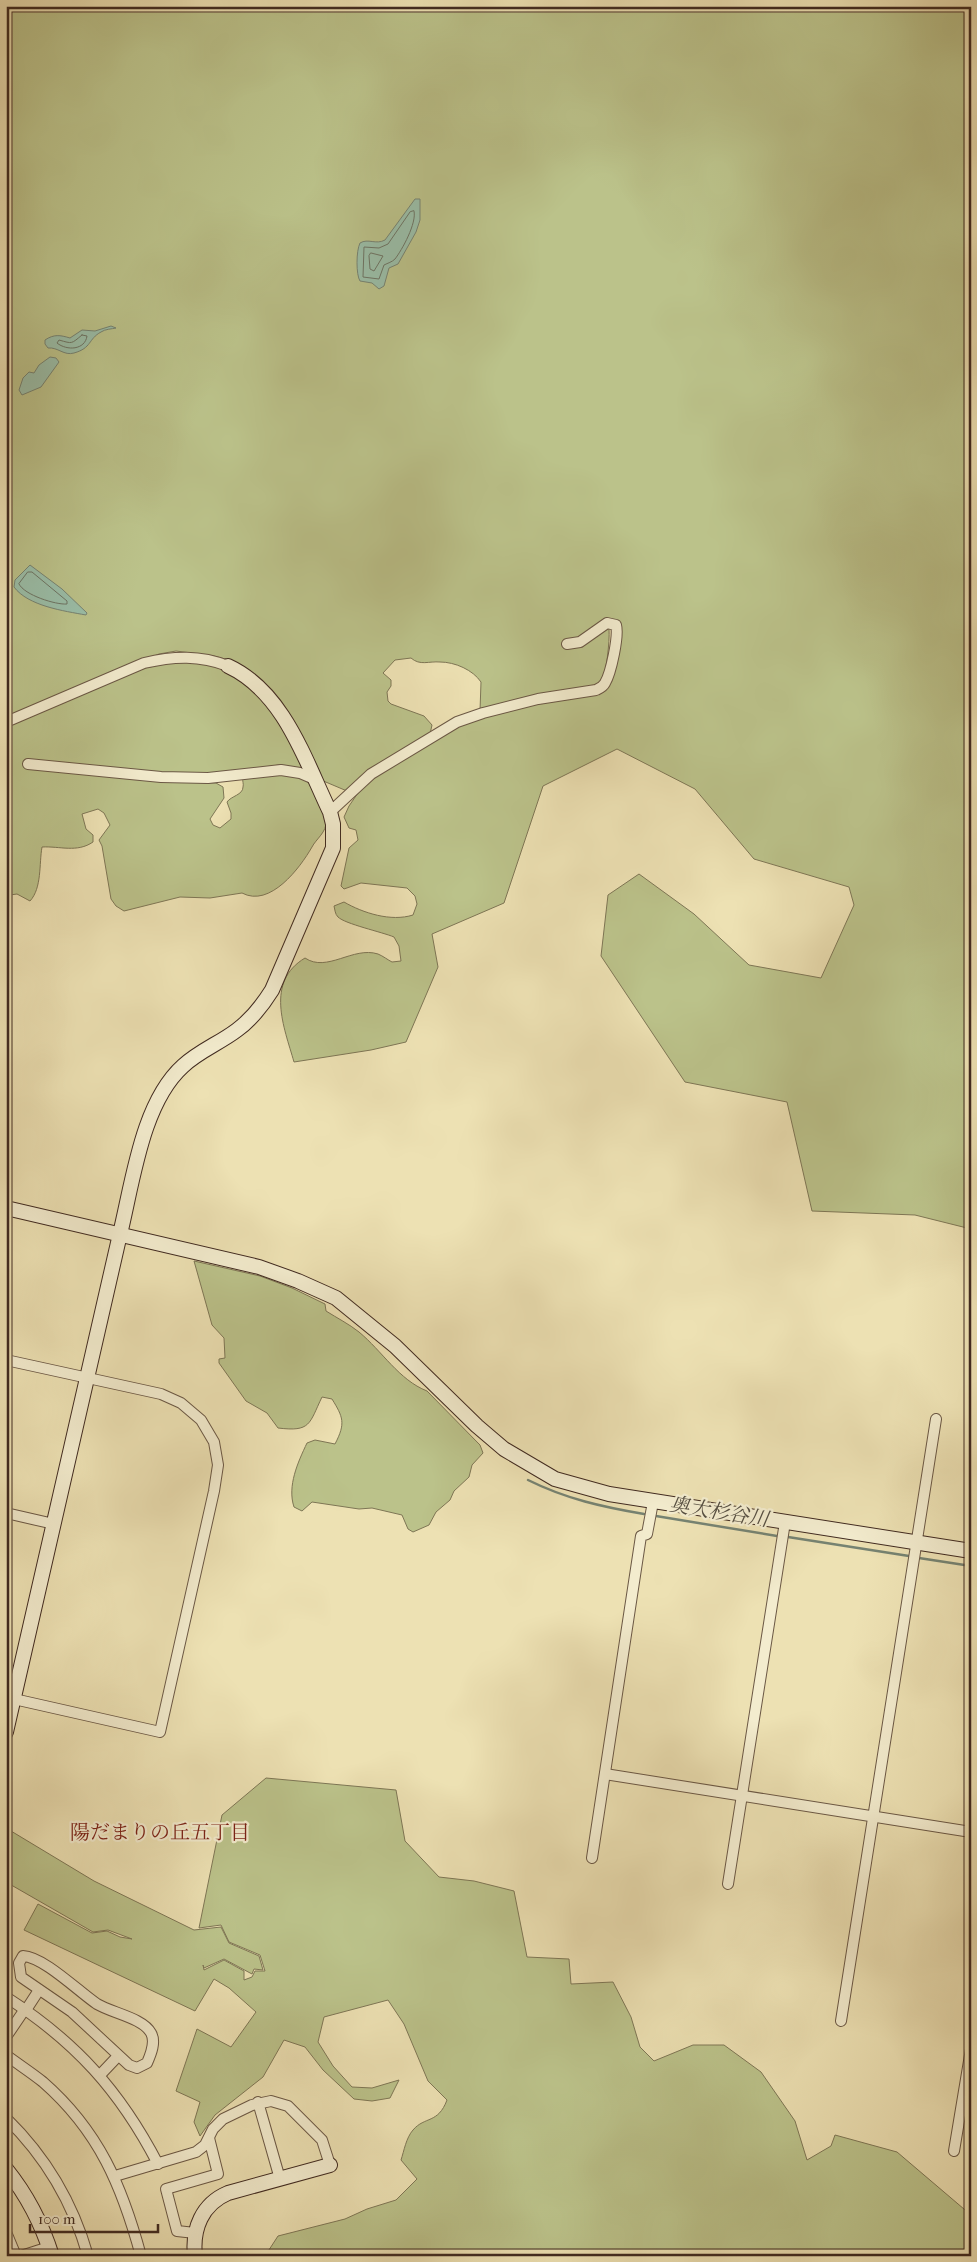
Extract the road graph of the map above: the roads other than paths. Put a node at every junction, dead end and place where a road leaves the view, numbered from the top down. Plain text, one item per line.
1 (567, 644) dead end
2 (228, 666) joint
3 (6, 722) edge
4 (28, 764) dead end
5 (314, 779) junction
6 (330, 812) junction
7 (6, 1208) edge
8 (120, 1234) junction
9 (6, 1360) edge
10 (87, 1377) junction
11 (936, 1418) dead end
12 (653, 1502) junction
13 (6, 1513) edge
14 (785, 1522) junction
15 (54, 1524) junction
16 (917, 1543) junction
17 (971, 1551) edge
18 (14, 1699) junction
19 (6, 1732) edge
20 (606, 1774) junction
21 (742, 1795) junction
22 (874, 1816) junction
23 (971, 1832) edge
24 (592, 1858) dead end
25 (728, 1884) dead end
26 (39, 1990) junction
27 (6, 1997) edge
28 (25, 2009) junction
29 (841, 2020) dead end
30 (6, 2037) edge
31 (971, 2049) edge
32 (6, 2056) edge
33 (118, 2056) junction
34 (100, 2075) junction
35 (258, 2102) junction
36 (6, 2118) edge
37 (208, 2138) junction
38 (954, 2151) dead end
39 (158, 2164) junction
40 (330, 2166) joint
41 (6, 2169) edge
42 (115, 2176) junction
43 (280, 2179) junction
44 (6, 2232) edge
45 (195, 2233) junction
46 (50, 2252) edge
47 (16, 2256) edge
48 (21, 2256) edge
49 (88, 2256) edge
50 (141, 2256) edge
51 (195, 2256) edge

1 - 6 street
2 - 3 street
2 - 5 street
4 - 5 street
5 - 6 street
6 - 8 street
7 - 8 street
8 - 10 street
8 - 12 street
9 - 10 street
10 - 15 street
10 - 18 street
11 - 16 street
12 - 14 street
12 - 20 street
13 - 15 street
14 - 16 street
14 - 21 street
15 - 18 street
16 - 17 street
16 - 22 street
18 - 19 street
20 - 21 street
20 - 24 street
21 - 22 street
21 - 25 street
22 - 23 street
22 - 29 street
26 - 28 street
26 - 33 street
26 - 33 street
27 - 28 street
28 - 30 street
28 - 34 street
31 - 38 street
32 - 42 street
33 - 34 street
34 - 39 street
35 - 37 street
35 - 40 street
35 - 43 street
36 - 49 street
37 - 39 street
37 - 45 street
39 - 42 street
40 - 43 street
41 - 46 street
42 - 50 street
43 - 45 street
44 - 47 street
45 - 51 street
46 - 48 street

